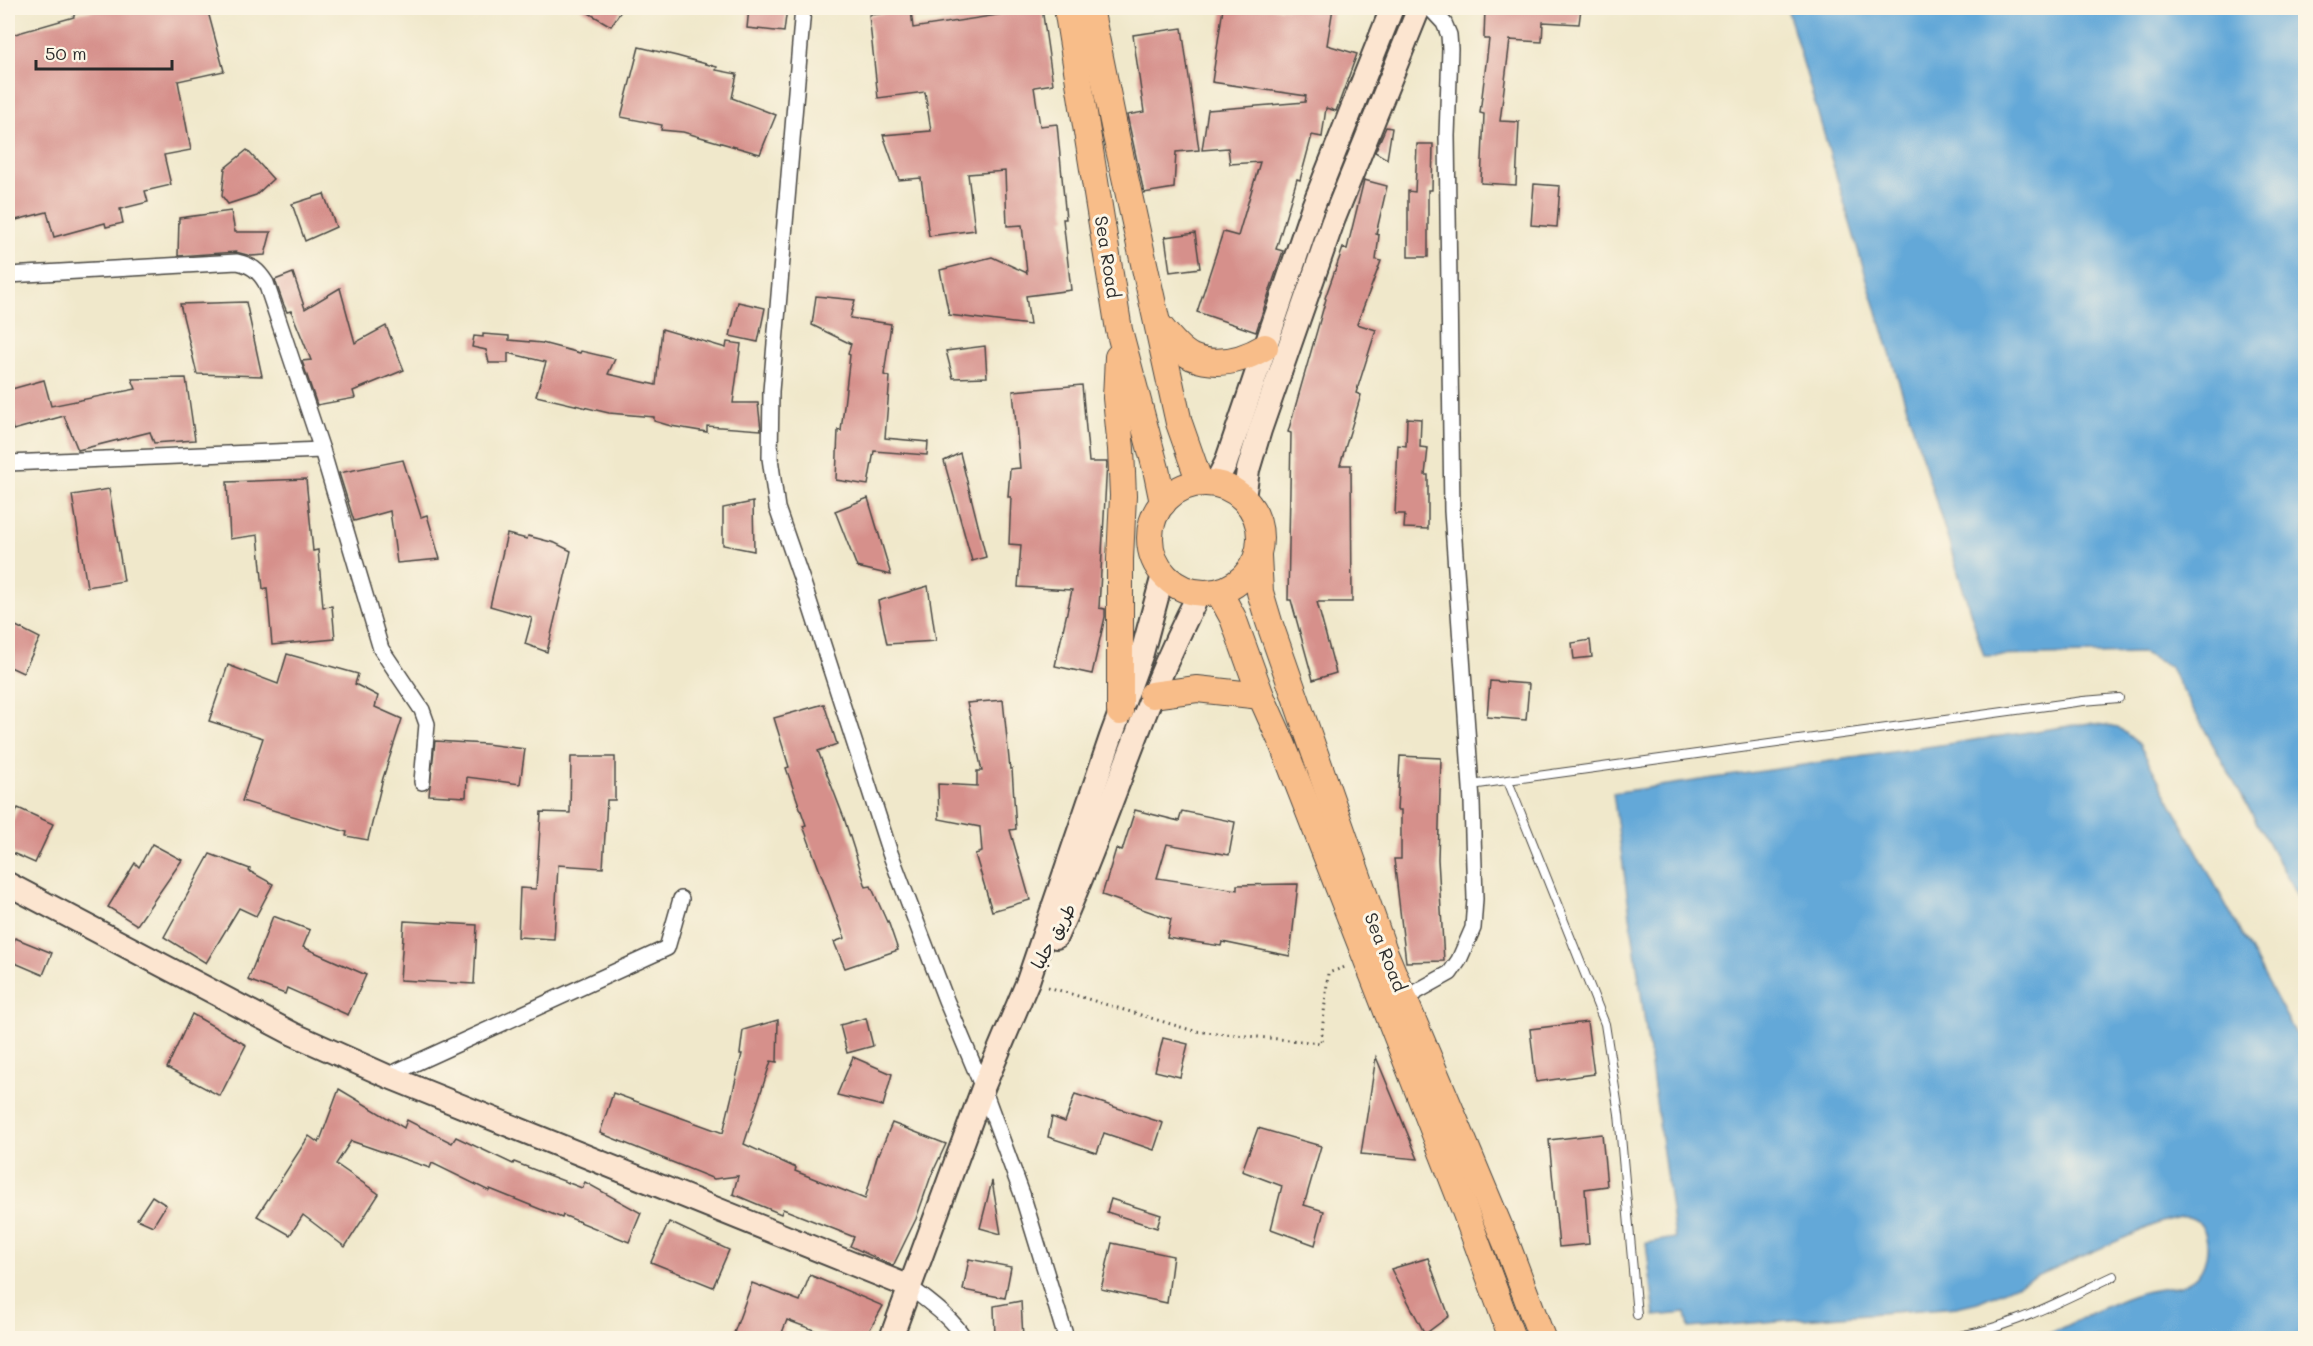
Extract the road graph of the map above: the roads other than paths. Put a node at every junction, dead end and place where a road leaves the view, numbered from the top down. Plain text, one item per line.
1 (803, 8) edge
2 (1067, 8) edge
3 (1090, 8) edge
4 (1392, 8) edge
5 (1419, 8) edge
6 (1430, 8) edge
7 (1116, 136) junction
8 (1089, 140) junction
9 (1312, 209) junction
10 (1333, 221) junction
11 (8, 275) edge
12 (1158, 324) junction
13 (1119, 330) junction
14 (1265, 347) junction
15 (322, 450) junction
16 (8, 463) edge
17 (1208, 483) junction
18 (1244, 498) junction
19 (1163, 503) junction
20 (1258, 556) junction
21 (1163, 575) junction
22 (1209, 593) junction
23 (1152, 695) junction
24 (1260, 696) junction
25 (2119, 698) dead end
26 (1120, 712) junction
27 (1508, 781) junction
28 (422, 782) dead end
29 (1470, 785) junction
30 (8, 884) edge
31 (681, 899) dead end
32 (1375, 955) junction
33 (1028, 981) junction
34 (1405, 998) junction
35 (387, 1076) junction
36 (983, 1088) junction
37 (2114, 1276) dead end
38 (910, 1287) junction
39 (1637, 1315) dead end
40 (891, 1338) edge
41 (964, 1338) edge
42 (1066, 1338) edge
43 (1512, 1338) edge
44 (1542, 1338) edge
45 (1945, 1338) edge

1 - 36 street
2 - 8 highway, Sea Road
3 - 7 highway, Sea Road
4 - 9 main road
5 - 10 main road
6 - 29 street
7 - 8 highway
7 - 12 highway, Sea Road
8 - 13 highway, Sea Road
9 - 10 main road
9 - 14 main road
10 - 18 main road
11 - 15 street
12 - 14 highway
12 - 17 highway, Sea Road
13 - 19 highway, Sea Road
13 - 26 highway
14 - 17 main road
15 - 16 street
15 - 28 street
17 - 18 highway
17 - 19 highway
18 - 20 highway
19 - 21 highway
20 - 22 highway
20 - 32 highway, Sea Road
21 - 22 highway
21 - 26 main road, طريق حلبا
22 - 23 main road, طريق حلبا
22 - 24 highway, Sea Road
23 - 24 highway
23 - 33 main road, طريق حلبا
24 - 32 highway, Sea Road
25 - 27 lane
26 - 33 main road, طريق حلبا
27 - 29 lane
27 - 39 lane
29 - 34 street
30 - 35 main road
31 - 35 street
32 - 34 highway, Sea Road
32 - 43 highway, Sea Road
33 - 36 main road
34 - 44 highway, Sea Road
35 - 38 main road
36 - 38 main road
36 - 42 street
37 - 45 lane
38 - 40 main road
38 - 41 street

